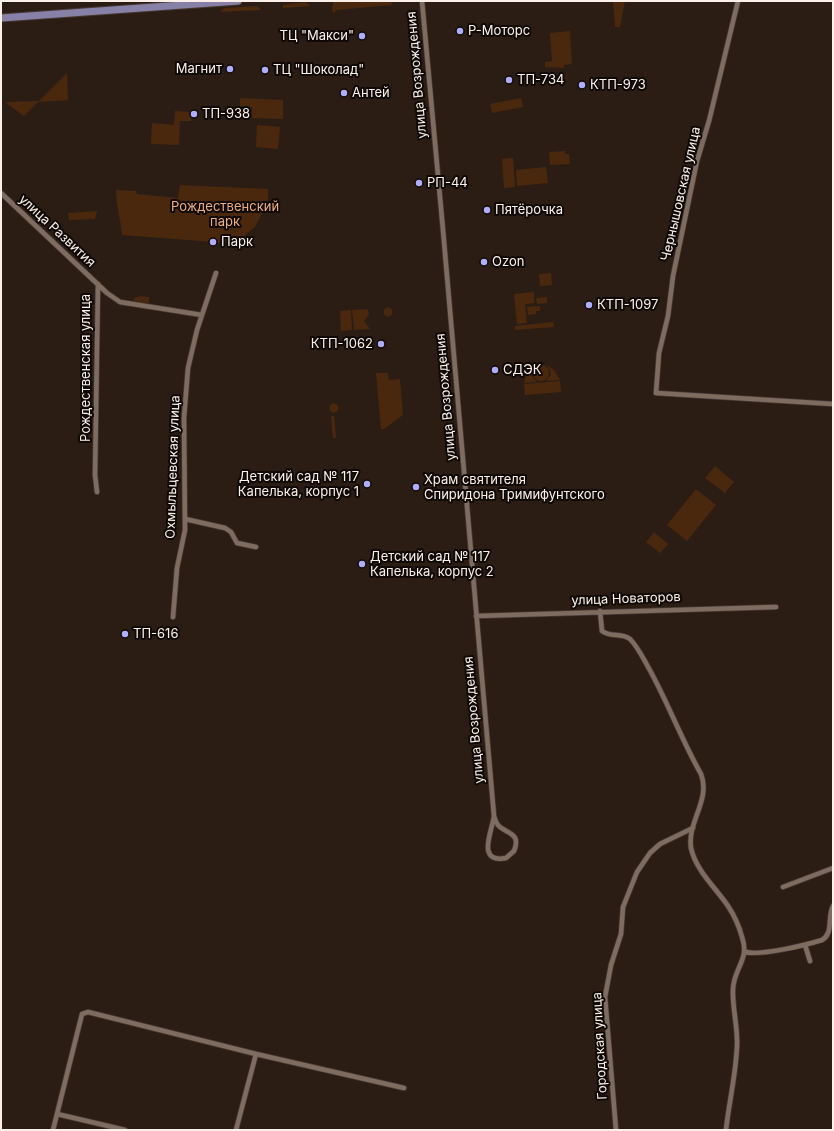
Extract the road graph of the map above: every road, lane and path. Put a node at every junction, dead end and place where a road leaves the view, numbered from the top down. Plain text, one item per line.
1 (238, 1) edge
2 (422, 1) edge
3 (738, 1) edge
4 (1, 18) edge
5 (1, 193) edge
6 (216, 273) dead end
7 (98, 284) junction
8 (202, 315) junction
9 (833, 404) edge
10 (97, 492) dead end
11 (185, 519) junction
12 (256, 547) dead end
13 (776, 607) dead end
14 (600, 611) junction
15 (476, 616) junction
16 (173, 617) dead end
17 (494, 816) junction
18 (693, 828) junction
19 (833, 868) edge
20 (783, 887) dead end
21 (833, 906) edge
22 (805, 945) junction
23 (745, 952) junction
24 (810, 961) dead end
25 (256, 1054) junction
26 (404, 1088) dead end
27 (57, 1114) junction
28 (53, 1130) edge
29 (125, 1130) edge
30 (236, 1130) edge
31 (616, 1130) edge
32 (726, 1130) edge

1 - 4 main road
2 - 15 street, улица Возрождения
3 - 9 street, Чернышовская улица
5 - 7 street, улица Развития
6 - 8 street, Охмыльцевская улица
7 - 8 street, Рождественская улица
7 - 10 street, Рождественская улица
8 - 11 street, Охмыльцевская улица
11 - 12 street
11 - 16 street, Охмыльцевская улица
13 - 14 street, улица Новаторов
14 - 15 street, улица Новаторов
14 - 18 street
15 - 17 street, улица Возрождения
17 - 17 street, улица Возрождения
18 - 23 street
18 - 31 street, Городская улица
19 - 20 street
21 - 22 street
22 - 23 street
22 - 24 street
23 - 32 street
25 - 26 street
25 - 27 street
25 - 30 street
27 - 28 street
27 - 29 street

